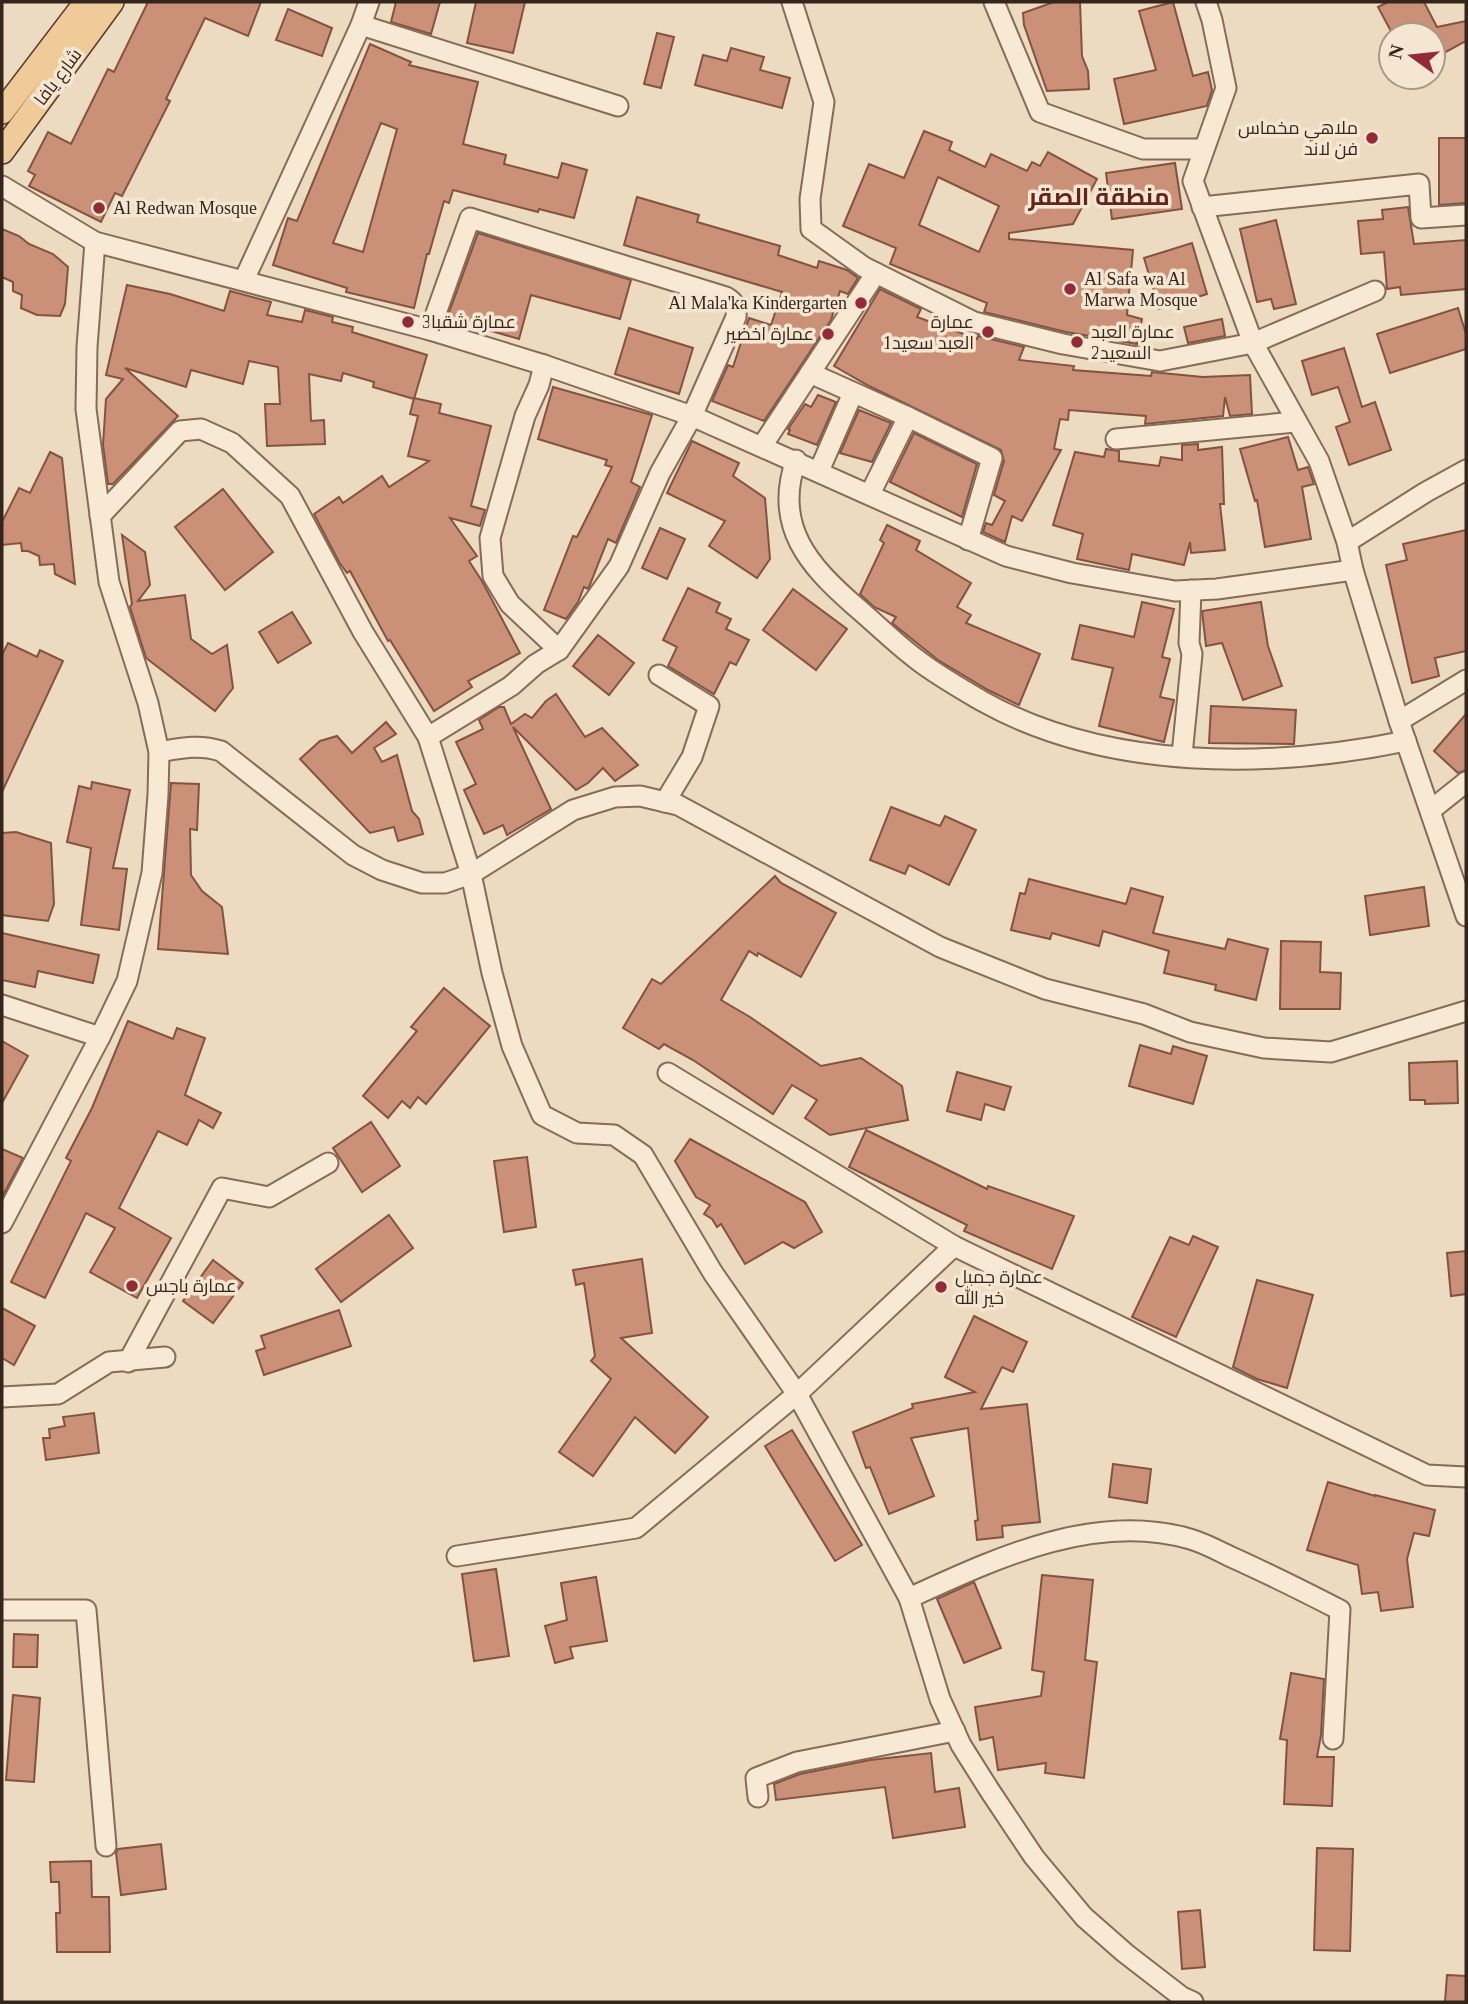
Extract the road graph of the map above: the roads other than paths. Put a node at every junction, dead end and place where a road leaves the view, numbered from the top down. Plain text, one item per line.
1 (86, 2) edge
2 (112, 2) edge
3 (369, 2) edge
4 (792, 2) edge
5 (995, 2) edge
6 (1206, 2) edge
7 (361, 25) junction
8 (618, 106) dead end
9 (2, 112) edge
10 (1205, 149) junction
11 (2, 152) edge
12 (2, 186) edge
13 (1202, 207) junction
14 (1466, 215) edge
15 (95, 242) junction
16 (876, 273) junction
17 (244, 280) junction
18 (1375, 292) dead end
19 (430, 330) junction
20 (1253, 342) junction
21 (544, 365) junction
22 (810, 373) junction
23 (853, 393) junction
24 (692, 415) junction
25 (908, 417) junction
26 (1295, 422) junction
27 (1116, 439) dead end
28 (762, 446) junction
29 (796, 460) junction
30 (1466, 470) edge
31 (820, 471) junction
32 (870, 494) junction
33 (100, 516) junction
34 (968, 540) junction
35 (1347, 542) junction
36 (1353, 570) junction
37 (1191, 590) junction
38 (559, 650) junction
39 (659, 675) dead end
40 (1466, 680) edge
41 (1399, 721) junction
42 (428, 737) junction
43 (1406, 741) junction
44 (159, 752) junction
45 (1182, 755) junction
46 (1466, 782) edge
47 (665, 802) junction
48 (1431, 810) junction
49 (471, 874) junction
50 (1466, 916) edge
51 (2, 1005) edge
52 (1466, 1011) edge
53 (100, 1037) junction
54 (668, 1073) dead end
55 (327, 1163) dead end
56 (2, 1223) edge
57 (954, 1246) junction
58 (165, 1357) dead end
59 (128, 1362) junction
60 (797, 1394) junction
61 (2, 1397) edge
62 (1466, 1477) edge
63 (457, 1556) dead end
64 (909, 1598) junction
65 (2, 1610) edge
66 (955, 1731) junction
67 (1333, 1739) dead end
68 (758, 1797) dead end
69 (106, 1846) dead end
70 (1193, 2002) edge

1 - 9 main road, شارع يافا
2 - 11 main road, شارع يافا
3 - 7 street
4 - 16 street
5 - 10 street
6 - 10 street
7 - 8 street
7 - 17 street
10 - 13 street
12 - 15 street
13 - 14 street
13 - 20 street
15 - 17 street
15 - 33 street
16 - 20 street
16 - 22 street
17 - 19 street
18 - 20 street
19 - 21 street
19 - 24 street
20 - 26 street
21 - 24 street
21 - 38 street
22 - 23 street
22 - 28 street
23 - 25 street
23 - 31 street
24 - 28 street
24 - 38 street
25 - 32 street
25 - 34 street
26 - 27 street
26 - 35 street
28 - 29 street
29 - 31 street
29 - 45 street
30 - 35 street
31 - 32 street
32 - 34 street
33 - 42 street
33 - 44 street
34 - 37 street
35 - 36 street
36 - 37 street
36 - 41 street
37 - 45 street
38 - 42 street
39 - 47 street
40 - 41 street
41 - 43 street
42 - 49 street
43 - 45 street
43 - 48 street
44 - 49 street
44 - 53 street
46 - 48 street
47 - 49 street
47 - 52 street
48 - 50 street
49 - 60 street
51 - 53 street
53 - 56 street
54 - 57 street
55 - 59 street
57 - 60 street
57 - 62 street
58 - 59 street
59 - 61 street
60 - 63 street
60 - 64 street
64 - 66 street
64 - 67 street
65 - 69 street
66 - 68 street
66 - 70 street

